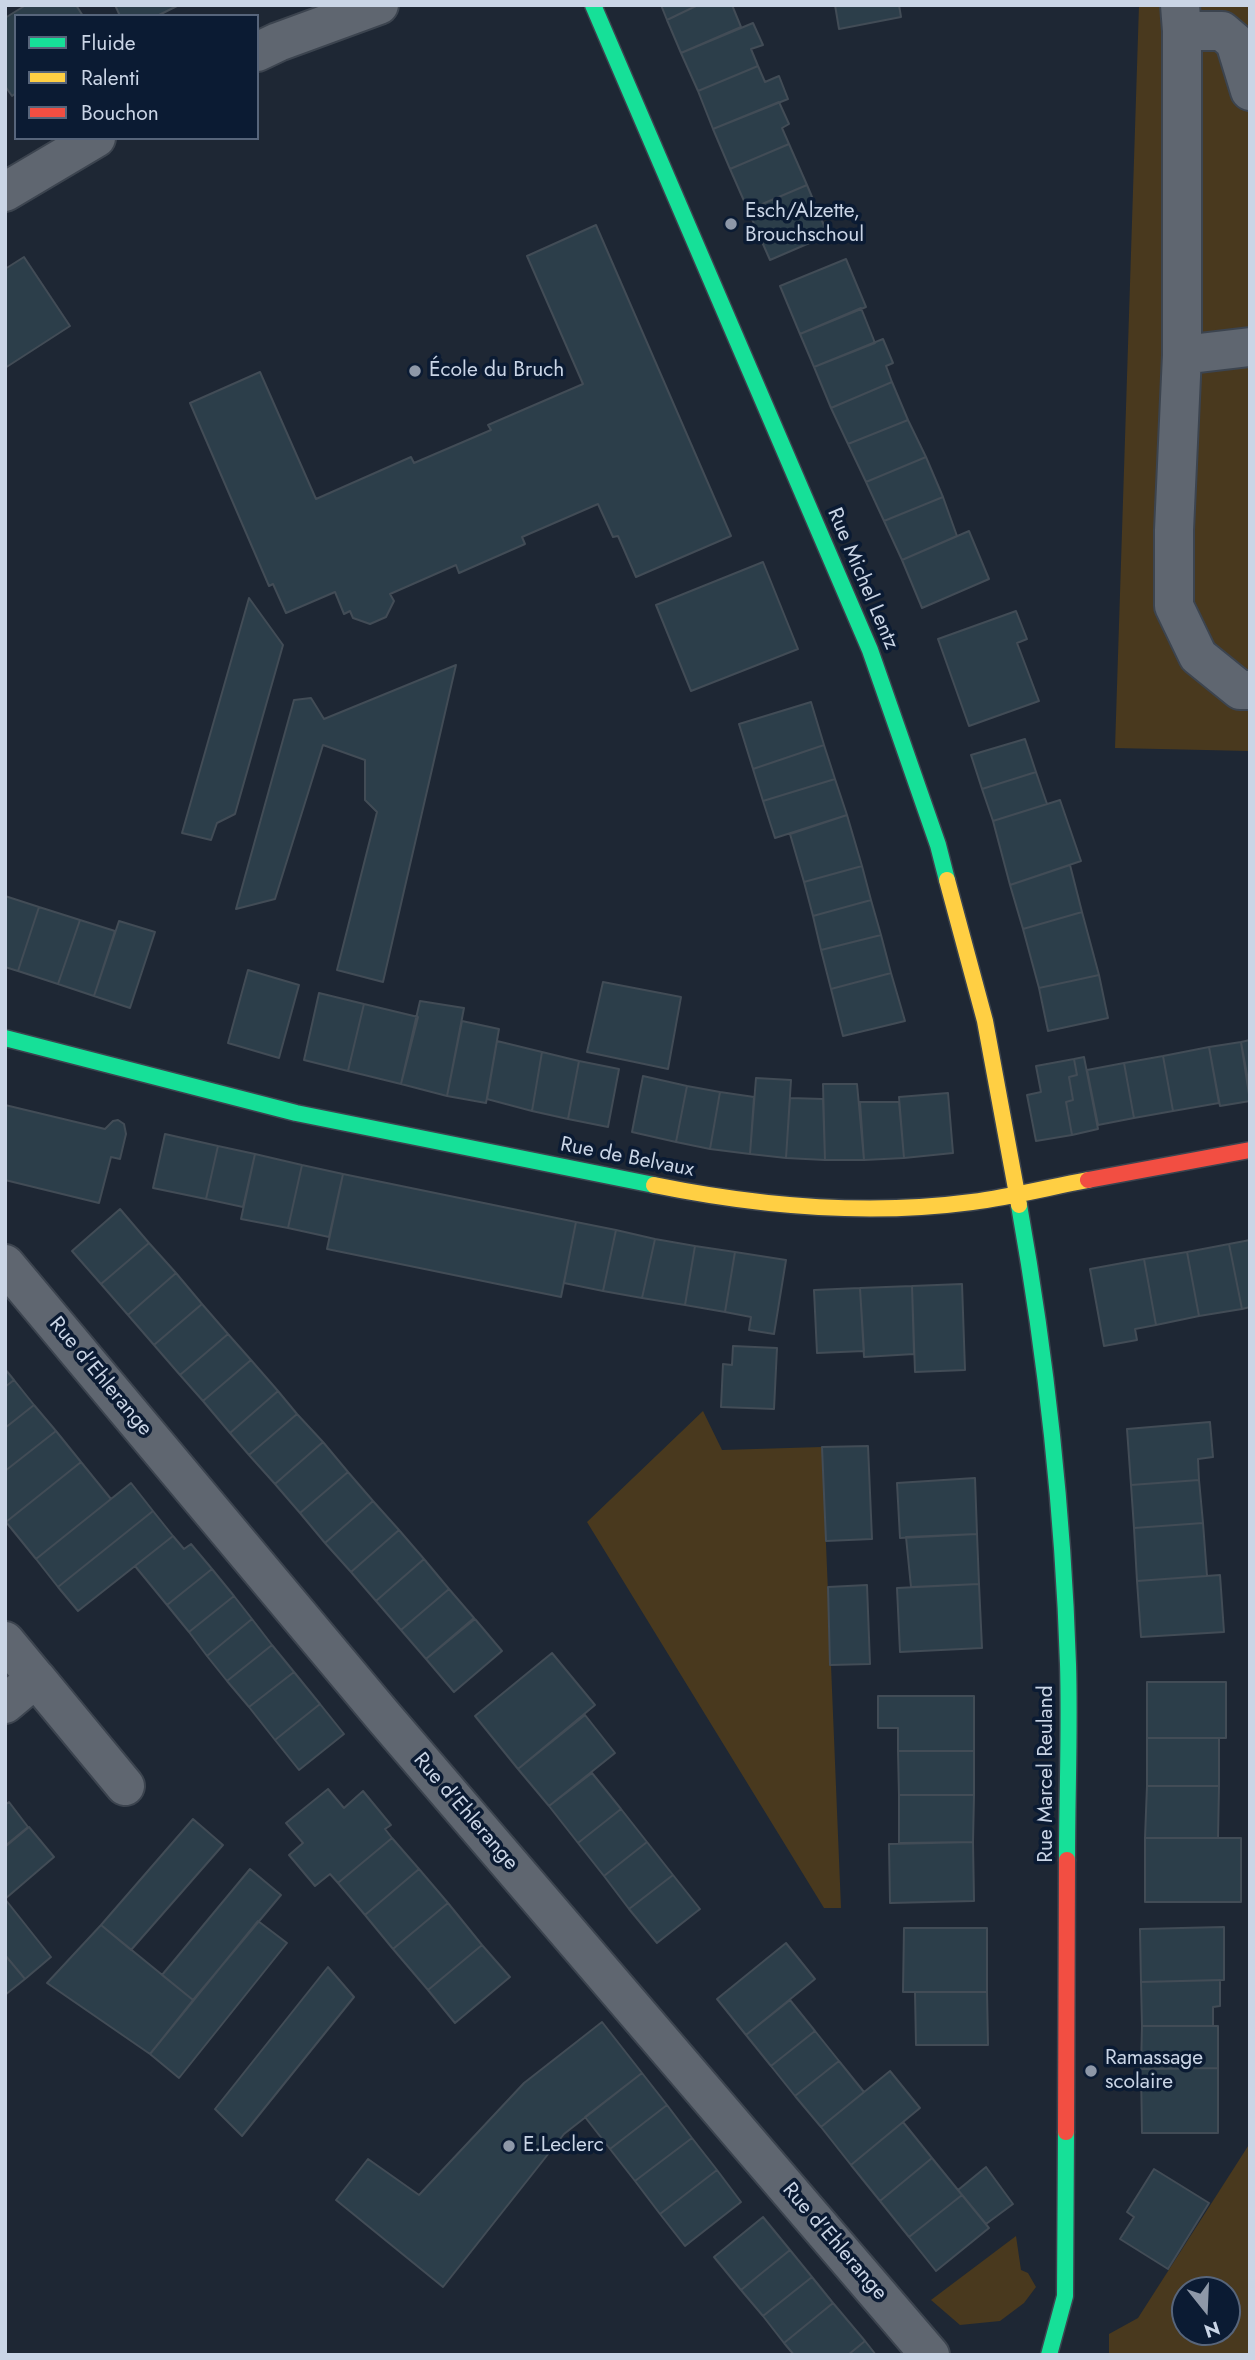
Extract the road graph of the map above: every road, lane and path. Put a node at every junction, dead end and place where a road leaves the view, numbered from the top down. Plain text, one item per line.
1 (379, 5) edge
2 (593, 5) edge
3 (1181, 18) edge
4 (259, 51) edge
5 (1250, 90) edge
6 (93, 140) edge
7 (5, 192) edge
8 (1250, 347) edge
9 (1182, 355) junction
10 (1250, 690) edge
11 (5, 1038) edge
12 (1250, 1150) edge
13 (1016, 1194) junction
14 (5, 1264) edge
15 (5, 1641) edge
16 (5, 1704) edge
17 (930, 2355) edge
18 (1049, 2355) edge

1 - 4 street
2 - 13 street, Rue Michel Lentz
3 - 5 street
3 - 9 street
6 - 7 street
8 - 9 street
9 - 10 street
11 - 13 street, Rue de Belvaux
12 - 13 street, Rue de Belvaux
13 - 18 street, Rue Marcel Reuland
14 - 17 street, Rue d'Ehlerange
15 - 16 street

